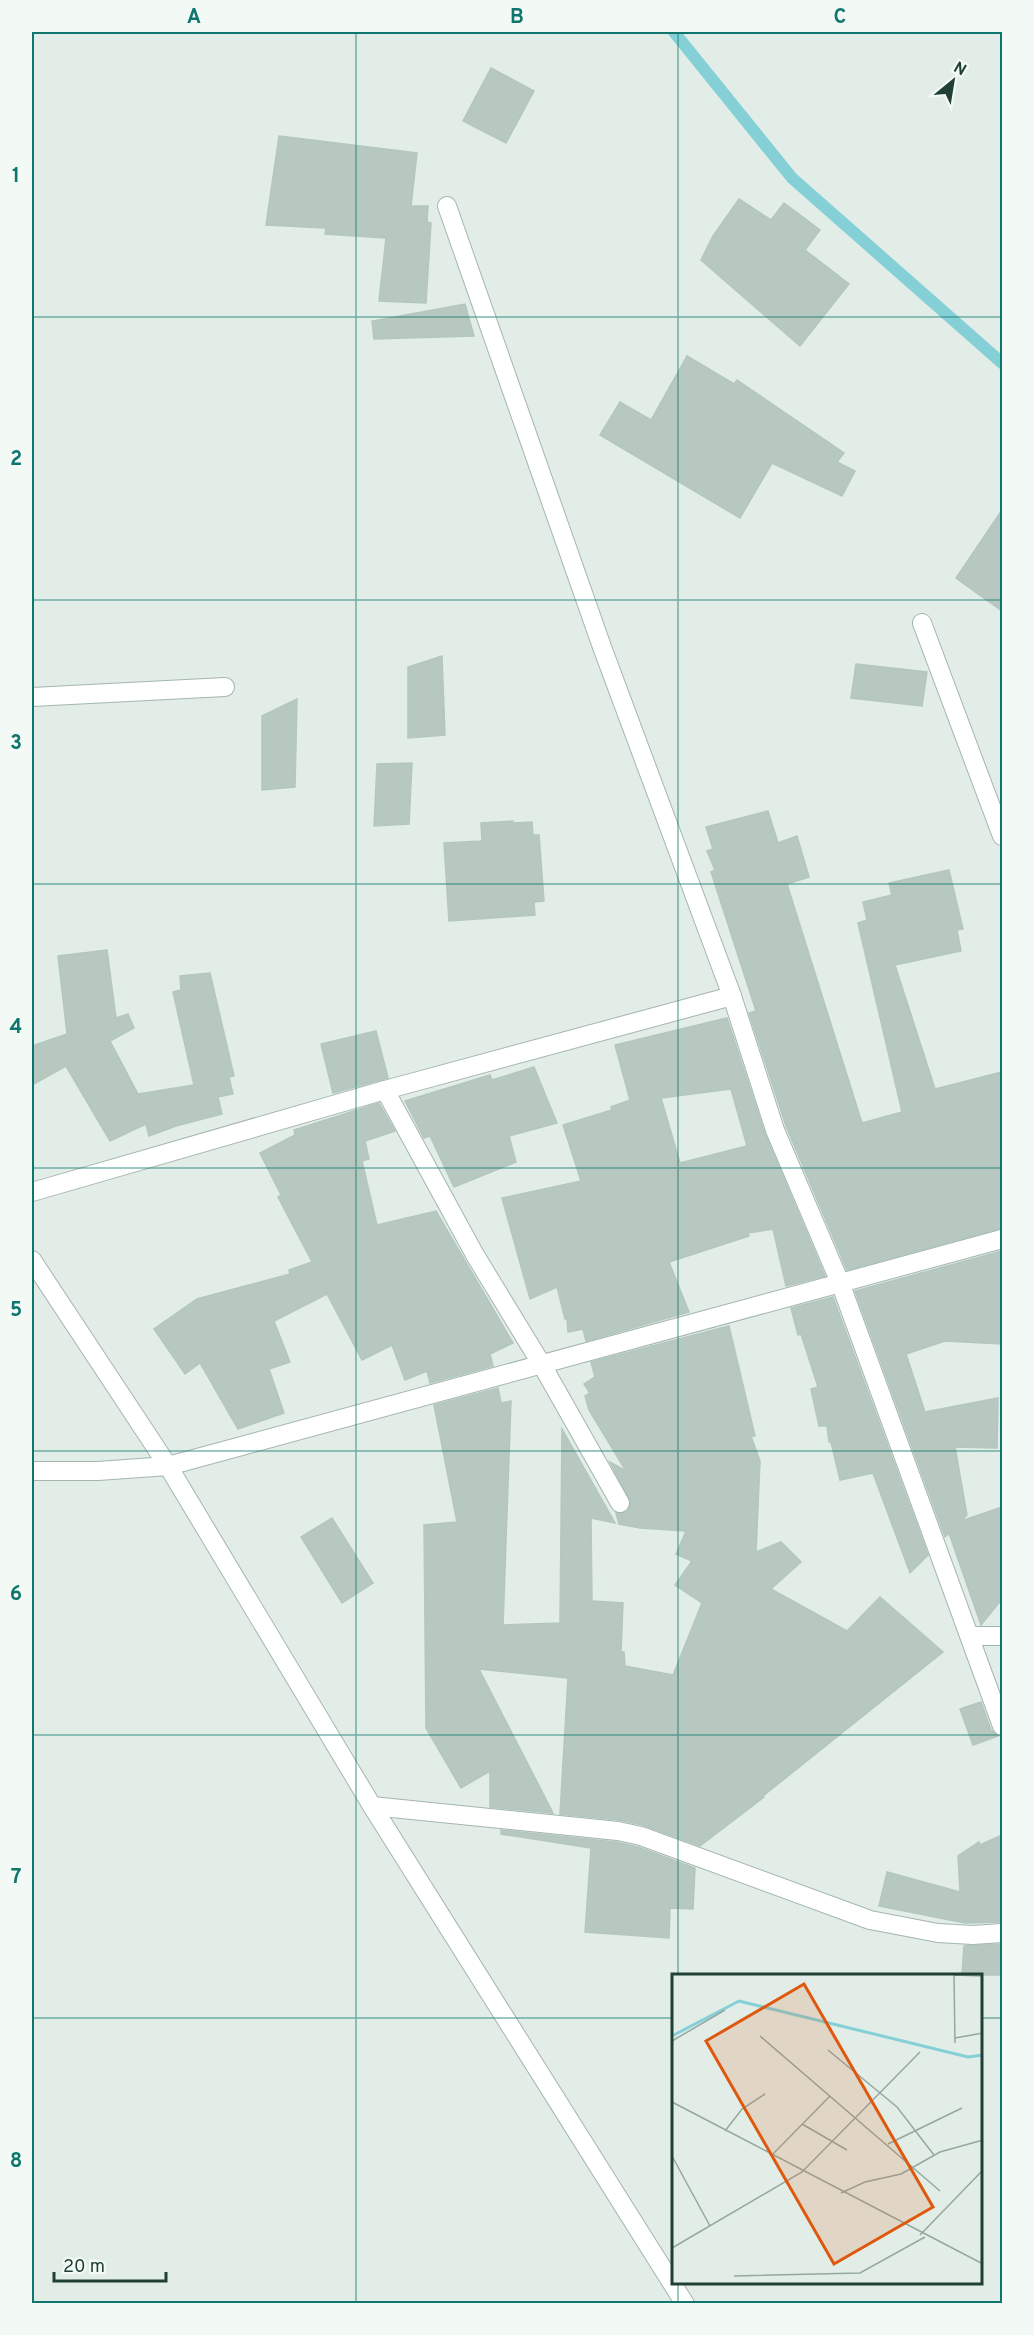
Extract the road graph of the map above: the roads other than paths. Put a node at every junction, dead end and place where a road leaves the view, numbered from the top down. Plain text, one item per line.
1 (447, 206) dead end
2 (922, 623) dead end
3 (225, 687) dead end
4 (32, 697) edge
5 (1002, 836) edge
6 (732, 996) junction
7 (385, 1090) junction
8 (32, 1192) edge
9 (1002, 1239) edge
10 (32, 1260) edge
11 (841, 1285) junction
12 (542, 1365) junction
13 (168, 1466) junction
14 (32, 1471) edge
15 (620, 1503) dead end
16 (970, 1636) junction
17 (1002, 1636) edge
18 (1002, 1725) edge
19 (372, 1806) junction
20 (1002, 1933) edge
21 (672, 2283) edge
22 (672, 2284) edge
23 (685, 2304) edge

1 - 6 street
2 - 5 street
3 - 4 street
6 - 7 street
6 - 11 street
7 - 8 street
7 - 12 street
9 - 11 street
10 - 13 street
11 - 12 street
11 - 16 street
12 - 13 street
12 - 15 street
13 - 14 street
13 - 19 street
16 - 17 street
16 - 18 street
19 - 20 street
19 - 21 street
22 - 23 street

